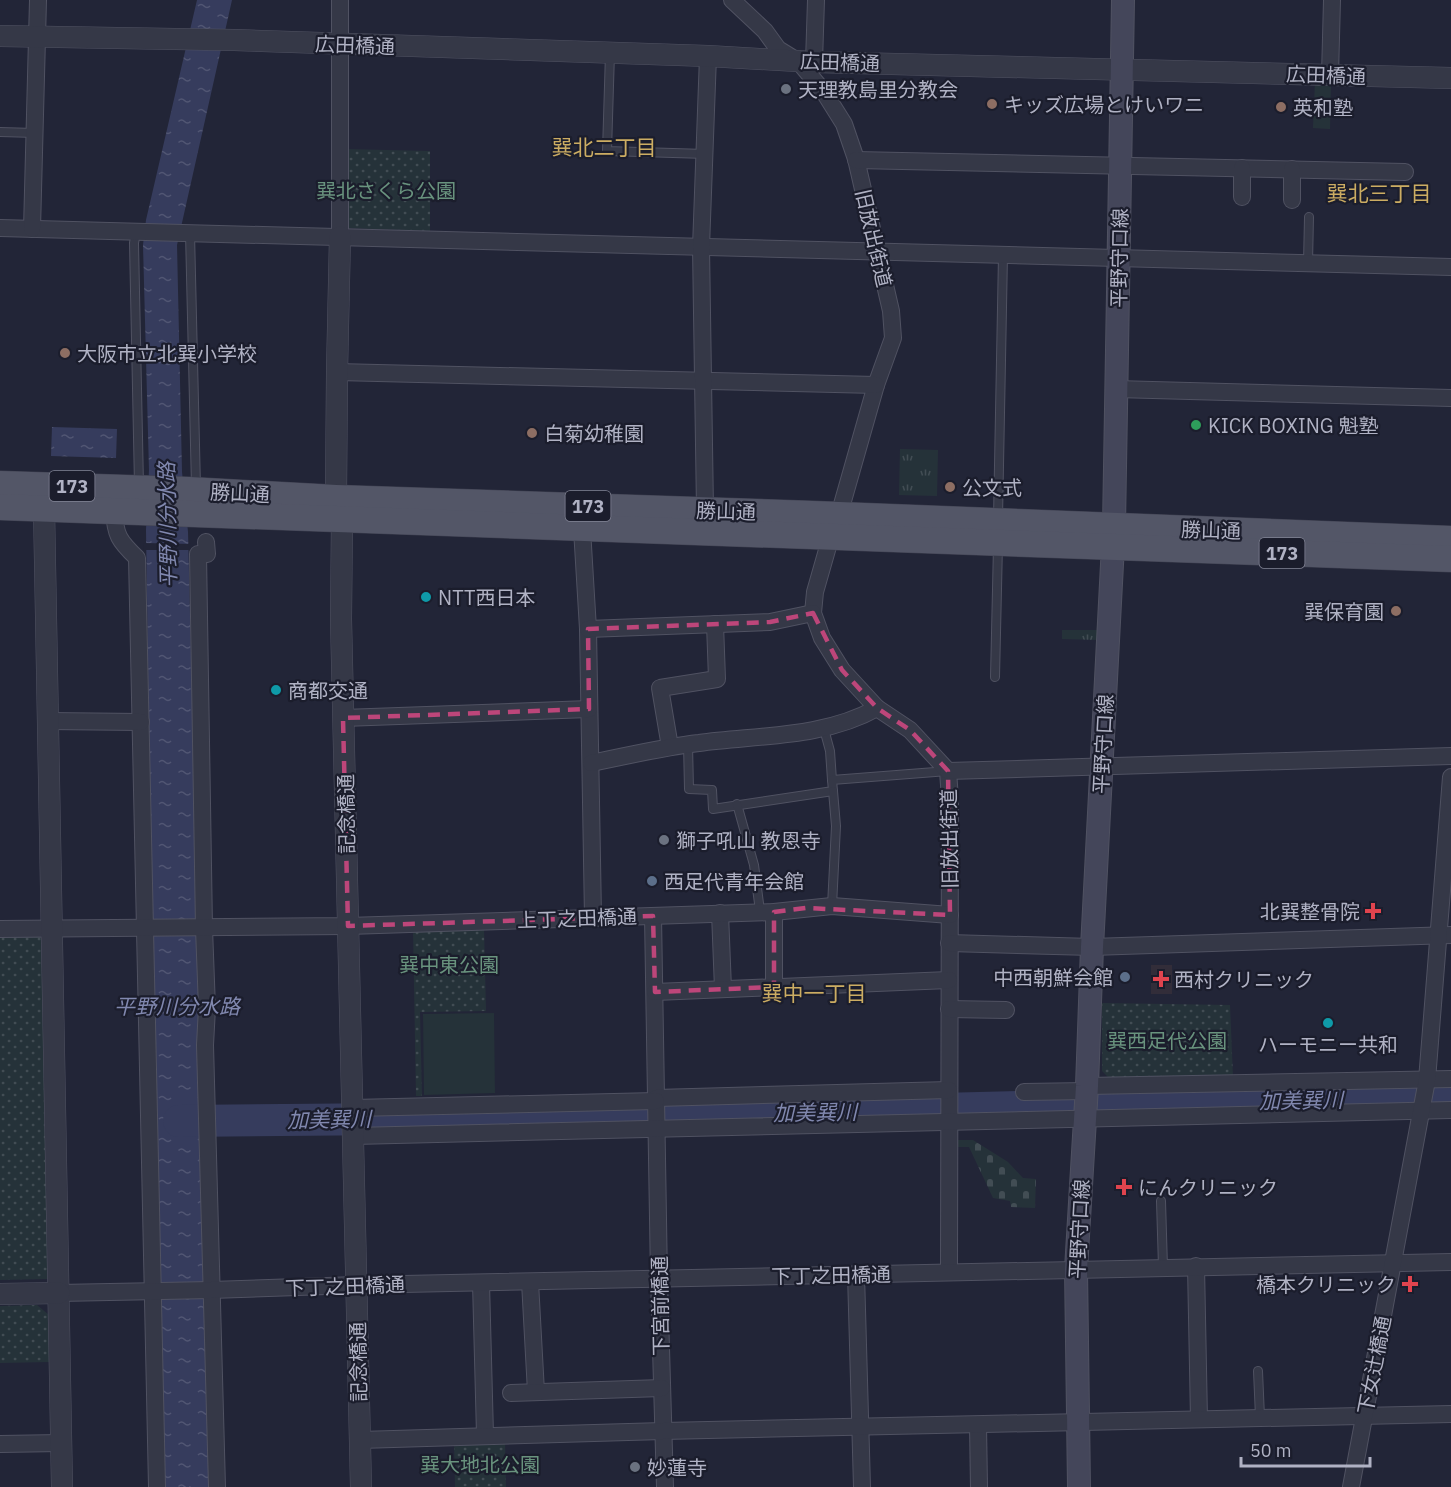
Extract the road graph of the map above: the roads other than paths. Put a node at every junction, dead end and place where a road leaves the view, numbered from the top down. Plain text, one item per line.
1 (38, 0) edge
2 (340, 0) edge
3 (732, 0) edge
4 (816, 0) edge
5 (1123, 0) edge
6 (1332, 0) edge
7 (0, 36) edge
8 (37, 36) junction
9 (339, 44) junction
10 (610, 53) junction
11 (708, 56) junction
12 (807, 62) junction
13 (1120, 69) junction
14 (1330, 75) junction
15 (1451, 78) edge
16 (0, 132) edge
17 (35, 134) junction
18 (706, 154) junction
19 (856, 160) junction
20 (1120, 165) junction
21 (1242, 168) junction
22 (1292, 169) junction
23 (1405, 172) dead end
24 (1242, 197) dead end
25 (1292, 200) dead end
26 (1309, 217) dead end
27 (0, 228) edge
28 (32, 229) junction
29 (138, 232) junction
30 (189, 233) junction
31 (340, 237) junction
32 (701, 247) junction
33 (876, 251) junction
34 (1003, 255) junction
35 (1119, 258) junction
36 (1308, 263) junction
37 (1451, 267) edge
38 (337, 372) junction
39 (702, 379) junction
40 (876, 385) junction
41 (1116, 389) junction
42 (1451, 398) edge
43 (0, 484) edge
44 (142, 496) junction
45 (191, 498) junction
46 (0, 507) edge
47 (44, 508) junction
48 (339, 509) junction
49 (114, 510) junction
50 (705, 510) junction
51 (835, 525) junction
52 (582, 529) junction
53 (998, 532) junction
54 (1114, 537) junction
55 (1451, 539) edge
56 (206, 542) dead end
57 (1451, 559) edge
58 (813, 613) junction
59 (714, 624) junction
60 (588, 629) junction
61 (995, 677) dead end
62 (877, 708) junction
63 (589, 709) junction
64 (344, 718) junction
65 (48, 721) junction
66 (141, 722) junction
67 (824, 729) junction
68 (688, 744) junction
69 (670, 747) junction
70 (1451, 756) edge
71 (591, 763) junction
72 (1102, 766) junction
73 (948, 771) junction
74 (1451, 777) edge
75 (832, 780) junction
76 (833, 791) junction
77 (736, 804) junction
78 (832, 906) junction
79 (767, 911) junction
80 (720, 913) junction
81 (950, 915) junction
82 (653, 916) junction
83 (593, 918) junction
84 (348, 926) junction
85 (51, 928) junction
86 (147, 928) junction
87 (203, 928) junction
88 (0, 929) edge
89 (1445, 935) edge
90 (949, 943) junction
91 (1092, 947) junction
92 (949, 980) junction
93 (774, 987) junction
94 (723, 989) junction
95 (655, 992) junction
96 (949, 1009) junction
97 (1006, 1010) dead end
98 (1451, 1079) edge
99 (949, 1092) junction
100 (1024, 1092) dead end
101 (1423, 1096) junction
102 (656, 1101) junction
103 (1086, 1102) junction
104 (1451, 1110) edge
105 (950, 1119) junction
106 (354, 1122) junction
107 (657, 1127) junction
108 (1161, 1201) dead end
109 (1451, 1262) edge
110 (1394, 1263) junction
111 (1196, 1266) junction
112 (1163, 1267) junction
113 (1076, 1269) junction
114 (949, 1272) junction
115 (856, 1274) junction
116 (659, 1279) junction
117 (530, 1282) junction
118 (481, 1283) junction
119 (356, 1285) junction
120 (211, 1290) junction
121 (154, 1291) junction
122 (59, 1293) junction
123 (0, 1294) edge
124 (1258, 1371) dead end
125 (662, 1388) junction
126 (536, 1392) junction
127 (511, 1393) dead end
128 (1364, 1414) junction
129 (1451, 1414) edge
130 (1260, 1418) junction
131 (1199, 1419) junction
132 (1077, 1422) junction
133 (978, 1425) junction
134 (860, 1427) junction
135 (663, 1431) junction
136 (485, 1435) junction
137 (360, 1440) junction
138 (61, 1443) junction
139 (0, 1444) edge
140 (62, 1487) edge
141 (157, 1487) edge
142 (217, 1487) edge
143 (361, 1487) edge
144 (665, 1487) edge
145 (862, 1487) edge
146 (979, 1487) edge
147 (1079, 1487) edge
148 (1351, 1487) edge

1 - 8 street
2 - 9 street
3 - 12 street, 旧放出街道
4 - 12 street
5 - 13 main road, 平野守口線
6 - 14 street
7 - 8 street
8 - 9 street, 広田橋通
8 - 17 street
9 - 10 street, 広田橋通
9 - 31 street
10 - 11 street, 広田橋通
10 - 18 lane
11 - 12 street, 広田橋通
11 - 18 street
12 - 13 street, 広田橋通
12 - 19 street, 旧放出街道
13 - 14 street, 広田橋通
13 - 20 main road, 平野守口線
14 - 15 street, 広田橋通
16 - 17 lane
17 - 28 street
18 - 32 street
19 - 20 street
19 - 33 street, 旧放出街道
20 - 21 street
20 - 35 main road, 平野守口線
21 - 22 street
21 - 24 street
22 - 23 street
22 - 25 street
26 - 36 lane
27 - 28 street
28 - 29 street
29 - 30 street
29 - 44 lane
30 - 31 street
30 - 45 lane
31 - 32 street
31 - 38 street, 記念橋通
32 - 33 street
32 - 39 street
33 - 34 street
33 - 40 street, 旧放出街道
34 - 35 street
34 - 53 lane
35 - 36 street
35 - 41 main road, 平野守口線
36 - 37 street
38 - 39 street
38 - 48 street, 記念橋通
39 - 40 street
39 - 50 street
40 - 51 street, 旧放出街道
41 - 42 street
41 - 54 main road, 平野守口線
43 - 44 main road, 勝山通 / 173
44 - 45 main road, 勝山通 / 173
44 - 49 main road, 勝山通 / 173
45 - 48 main road, 勝山通 / 173
46 - 47 main road, 勝山通 / 173
47 - 49 main road, 勝山通 / 173
47 - 65 street
48 - 50 main road, 勝山通 / 173
48 - 52 main road, 勝山通 / 173
48 - 64 street, 記念橋通
49 - 66 street
50 - 51 main road, 勝山通 / 173
51 - 52 main road, 勝山通 / 173
51 - 53 main road, 勝山通 / 173
51 - 58 street, 旧放出街道
52 - 60 street
53 - 54 main road, 勝山通 / 173
53 - 61 lane
54 - 55 main road, 勝山通 / 173
54 - 57 main road, 勝山通 / 173
54 - 72 main road, 平野守口線
56 - 87 street
58 - 59 street
58 - 62 street, 旧放出街道
59 - 60 street
59 - 69 street
60 - 63 street
62 - 67 street
62 - 73 street, 旧放出街道
63 - 64 street
63 - 71 street
64 - 84 street, 記念橋通
65 - 66 street
65 - 85 street
66 - 86 street
67 - 68 street
67 - 75 lane
68 - 69 street
68 - 77 lane
69 - 71 street
70 - 72 street
71 - 83 street
72 - 73 street
72 - 91 main road, 平野守口線
73 - 75 lane
73 - 81 street, 旧放出街道
74 - 89 street, 下女辻橋通
75 - 76 lane
76 - 77 lane
76 - 78 lane
77 - 79 lane
78 - 79 street, 上丁之田橋通
78 - 81 street, 上丁之田橋通
79 - 80 street, 上丁之田橋通
79 - 93 street
80 - 82 street, 上丁之田橋通
80 - 94 street
81 - 90 street, 旧放出街道
82 - 83 street, 上丁之田橋通
82 - 95 street
83 - 84 street, 上丁之田橋通
84 - 87 street, 上丁之田橋通
84 - 106 street, 記念橋通
85 - 86 street
85 - 88 street
85 - 122 street
86 - 87 street, 上丁之田橋通
86 - 121 street
87 - 120 street
89 - 91 street
89 - 101 street, 下女辻橋通
90 - 91 street
90 - 92 street, 旧放出街道
91 - 103 main road, 平野守口線
92 - 93 street
92 - 96 street, 旧放出街道
93 - 94 street
94 - 95 street
95 - 102 street
96 - 97 street
96 - 99 street, 旧放出街道
98 - 101 street
99 - 102 street
99 - 105 street, 旧放出街道
100 - 103 street
101 - 103 street
101 - 103 street
101 - 104 street
101 - 110 street, 下女辻橋通
102 - 106 street
102 - 107 street, 下宮前橋通
103 - 105 street
103 - 113 main road, 平野守口線
105 - 107 street
105 - 114 street
106 - 107 street
106 - 119 street, 記念橋通
107 - 116 street, 下宮前橋通
108 - 112 lane
109 - 110 street, 下丁之田橋通
110 - 111 street, 下丁之田橋通
110 - 128 street, 下女辻橋通
111 - 112 street, 下丁之田橋通
111 - 131 street
112 - 113 street, 下丁之田橋通
113 - 114 street, 下丁之田橋通
113 - 132 main road, 平野守口線
114 - 115 street, 下丁之田橋通
115 - 116 street, 下丁之田橋通
115 - 134 street
116 - 117 street, 下丁之田橋通
116 - 125 street, 下宮前橋通
117 - 118 street, 下丁之田橋通
117 - 126 street
118 - 119 street, 下丁之田橋通
118 - 136 street
119 - 120 street, 下丁之田橋通
119 - 137 street, 記念橋通
120 - 121 street, 下丁之田橋通
120 - 142 street
121 - 122 street
121 - 141 street
122 - 123 street
122 - 138 street
124 - 130 lane
125 - 126 street
125 - 135 street, 下宮前橋通
126 - 127 street
128 - 129 street
128 - 130 street
128 - 148 street, 下女辻橋通
130 - 131 street
131 - 132 street
132 - 133 street
132 - 147 main road, 平野守口線
133 - 134 street
133 - 146 street
134 - 135 street
134 - 145 street
135 - 136 street
135 - 144 street, 下宮前橋通
136 - 137 street
137 - 143 street, 記念橋通
138 - 139 street
138 - 140 street

